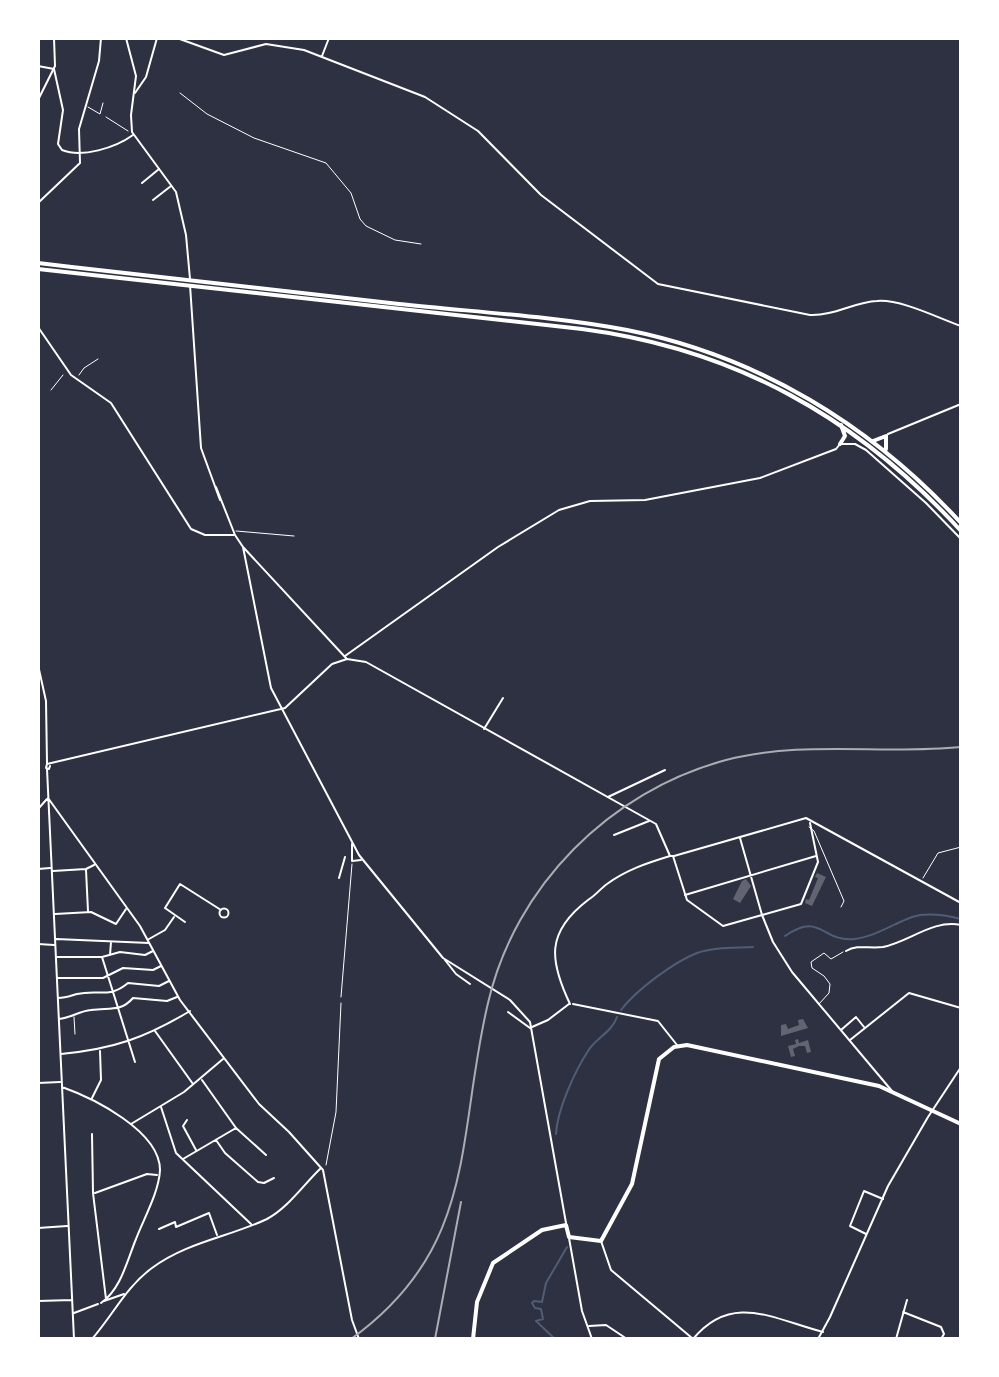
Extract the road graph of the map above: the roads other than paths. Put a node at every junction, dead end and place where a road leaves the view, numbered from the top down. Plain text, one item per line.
1 (54, 38) edge
2 (101, 38) edge
3 (126, 38) edge
4 (157, 38) edge
5 (177, 38) edge
6 (329, 38) edge
7 (322, 57) junction
8 (38, 66) edge
9 (54, 69) junction
10 (135, 93) junction
11 (38, 100) edge
12 (103, 103) dead end
13 (85, 106) junction
14 (132, 133) junction
15 (82, 154) junction
16 (159, 169) junction
17 (142, 183) dead end
18 (172, 186) junction
19 (153, 200) dead end
20 (38, 203) edge
21 (38, 263) edge
22 (38, 269) edge
23 (961, 326) edge
24 (38, 327) edge
25 (961, 404) edge
26 (840, 424) junction
27 (856, 435) junction
28 (886, 436) junction
29 (873, 441) junction
30 (840, 444) junction
31 (887, 451) junction
32 (961, 523) edge
33 (961, 531) edge
34 (234, 533) junction
35 (294, 536) dead end
36 (961, 539) edge
37 (243, 547) junction
38 (346, 658) junction
39 (38, 665) edge
40 (40, 678) edge
41 (503, 698) dead end
42 (280, 709) junction
43 (484, 729) junction
44 (47, 767) junction
45 (40, 769) dead end
46 (665, 770) dead end
47 (607, 797) junction
48 (48, 798) junction
49 (38, 809) edge
50 (650, 820) junction
51 (811, 821) junction
52 (809, 827) junction
53 (614, 835) dead end
54 (740, 837) junction
55 (352, 842) junction
56 (961, 847) edge
57 (671, 856) junction
58 (817, 856) junction
59 (345, 857) dead end
60 (352, 859) junction
61 (362, 859) junction
62 (95, 864) junction
63 (38, 869) edge
64 (52, 869) junction
65 (86, 869) junction
66 (750, 876) junction
67 (339, 878) dead end
68 (921, 881) junction
69 (685, 895) junction
70 (961, 903) edge
71 (841, 907) dead end
72 (127, 908) junction
73 (221, 910) dead end
74 (88, 913) junction
75 (54, 914) junction
76 (762, 915) junction
77 (175, 916) junction
78 (185, 922) dead end
79 (961, 925) edge
80 (55, 939) junction
81 (111, 941) junction
82 (149, 941) junction
83 (38, 944) edge
84 (55, 945) junction
85 (154, 950) junction
86 (846, 951) joint
87 (110, 955) junction
88 (56, 957) junction
89 (102, 957) junction
90 (445, 960) junction
91 (162, 965) junction
92 (108, 975) junction
93 (57, 978) junction
94 (170, 980) junction
95 (470, 984) dead end
96 (112, 992) junction
97 (178, 996) junction
98 (341, 997) road end
99 (58, 998) junction
100 (570, 1004) junction
101 (819, 1004) junction
102 (961, 1008) edge
103 (117, 1009) junction
104 (190, 1011) junction
105 (508, 1012) dead end
106 (74, 1017) junction
107 (58, 1019) junction
108 (864, 1028) junction
109 (532, 1029) junction
110 (841, 1030) junction
111 (155, 1031) junction
112 (75, 1034) dead end
113 (850, 1040) junction
114 (129, 1043) junction
115 (677, 1046) junction
116 (100, 1050) junction
117 (60, 1054) junction
118 (224, 1058) junction
119 (135, 1062) dead end
120 (961, 1067) edge
121 (201, 1079) junction
122 (61, 1082) junction
123 (38, 1083) edge
124 (193, 1085) junction
125 (62, 1087) junction
126 (894, 1092) junction
127 (91, 1100) junction
128 (161, 1107) junction
129 (932, 1110) junction
130 (187, 1120) dead end
131 (130, 1124) junction
132 (961, 1124) edge
133 (236, 1128) junction
134 (92, 1134) dead end
135 (216, 1140) junction
136 (196, 1151) junction
137 (266, 1155) dead end
138 (182, 1159) junction
139 (322, 1169) junction
140 (159, 1175) junction
141 (274, 1178) dead end
142 (867, 1184) dead end
143 (864, 1191) junction
144 (93, 1193) junction
145 (883, 1199) junction
146 (68, 1225) junction
147 (252, 1225) junction
148 (566, 1225) junction
149 (38, 1228) edge
150 (159, 1229) dead end
151 (867, 1235) junction
152 (218, 1236) junction
153 (569, 1237) junction
154 (601, 1241) junction
155 (126, 1293) junction
156 (106, 1299) junction
157 (72, 1300) junction
158 (907, 1300) dead end
159 (38, 1301) edge
160 (101, 1303) junction
161 (903, 1312) junction
162 (72, 1314) junction
163 (587, 1327) junction
164 (823, 1332) junction
165 (74, 1339) edge
166 (92, 1339) edge
167 (359, 1339) edge
168 (473, 1339) edge
169 (592, 1339) edge
170 (627, 1339) edge
171 (693, 1339) edge
172 (818, 1339) edge
173 (896, 1339) edge
174 (941, 1339) edge

1 - 9 street
2 - 13 street
3 - 10 street
4 - 10 street
5 - 7 street
6 - 7 street
7 - 23 street
8 - 9 street
9 - 11 street
9 - 15 street
10 - 14 street
12 - 13 lane
13 - 15 street
14 - 15 street
14 - 16 street
15 - 20 street
16 - 17 street
16 - 18 street
18 - 19 street
18 - 34 street
21 - 29 main road
22 - 26 main road
24 - 34 street
25 - 28 street
26 - 27 main road
26 - 30 main road
27 - 30 main road
27 - 33 main road
28 - 29 main road
28 - 31 main road
29 - 31 main road
30 - 36 street
30 - 38 street
31 - 32 main road
34 - 35 lane
34 - 37 street
37 - 38 street
37 - 42 street
38 - 42 street
38 - 43 street
39 - 40 street
40 - 44 street
41 - 43 street
42 - 44 street
42 - 55 street
43 - 47 street
44 - 45 street
44 - 48 street
46 - 47 street
47 - 50 street
48 - 49 street
48 - 62 street
48 - 64 street
50 - 53 street
50 - 57 street
51 - 52 street
51 - 54 street
51 - 68 street
52 - 58 street
52 - 71 lane
54 - 57 street
54 - 66 street
55 - 60 street
55 - 61 street
56 - 68 lane
57 - 69 street
57 - 100 street
58 - 66 street
58 - 76 street
59 - 67 street
60 - 61 street
60 - 98 lane
61 - 90 street
62 - 65 street
62 - 72 street
63 - 64 street
64 - 65 street
64 - 75 street
65 - 74 street
66 - 69 street
66 - 76 street
68 - 70 street
69 - 76 street
72 - 74 street
72 - 82 street
73 - 77 street
74 - 75 street
75 - 80 street
76 - 101 street
77 - 78 street
77 - 82 street
79 - 86 street
80 - 81 street
80 - 84 street
81 - 82 street
81 - 87 street
82 - 85 street
83 - 84 street
84 - 88 street
85 - 87 street
85 - 91 street
86 - 101 lane
87 - 89 street
88 - 89 street
88 - 93 street
89 - 92 street
90 - 95 street
90 - 109 street
91 - 92 street
91 - 94 street
92 - 93 street
92 - 96 street
93 - 99 street
94 - 96 street
94 - 97 street
96 - 99 street
96 - 103 street
97 - 103 street
97 - 104 street
99 - 107 street
100 - 109 street
100 - 115 street
101 - 110 street
102 - 108 street
103 - 106 street
103 - 114 street
104 - 111 street
104 - 118 street
105 - 109 street
106 - 107 street
106 - 112 lane
107 - 117 street
108 - 110 street
108 - 113 street
109 - 148 street
110 - 113 street
111 - 114 street
111 - 124 street
113 - 126 street
114 - 116 street
114 - 119 street
115 - 126 main road
115 - 154 main road
116 - 117 street
116 - 127 street
117 - 122 street
118 - 121 street
118 - 139 street
120 - 129 street
121 - 124 street
121 - 133 street
122 - 123 street
122 - 125 street
124 - 128 street
125 - 127 street
125 - 146 street
126 - 129 main road
127 - 131 street
128 - 131 street
128 - 138 street
129 - 132 main road
129 - 145 street
130 - 136 street
131 - 140 street
133 - 135 street
133 - 137 street
134 - 144 street
135 - 136 street
135 - 141 street
136 - 138 street
138 - 147 street
139 - 147 street
139 - 167 street
140 - 144 street
140 - 156 street
142 - 143 street
143 - 145 street
143 - 151 street
144 - 156 street
145 - 151 street
146 - 149 street
146 - 157 street
147 - 152 street
148 - 153 main road
148 - 168 main road
150 - 152 street
151 - 164 street
152 - 155 street
153 - 154 main road
153 - 163 street
154 - 171 street
155 - 160 street
155 - 166 street
156 - 160 street
157 - 159 street
157 - 162 street
158 - 161 street
160 - 162 street
161 - 173 street
161 - 174 street
162 - 165 street
163 - 169 street
163 - 170 street
164 - 171 street
164 - 172 street

